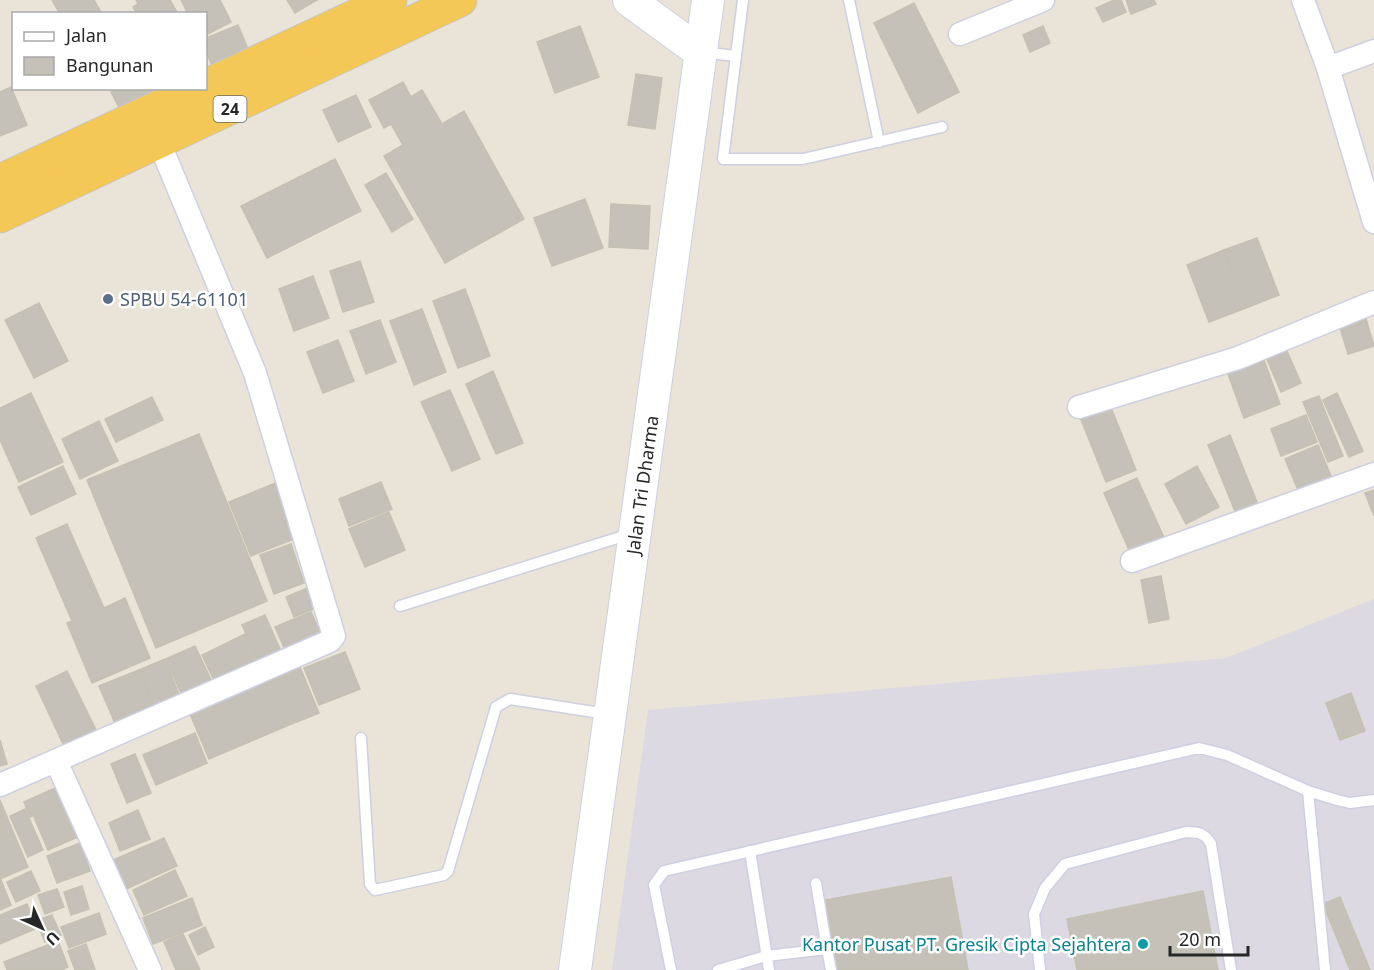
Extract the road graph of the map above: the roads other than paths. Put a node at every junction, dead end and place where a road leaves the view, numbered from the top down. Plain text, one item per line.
1 (460, 0) edge
2 (629, 0) edge
3 (708, 0) edge
4 (743, 0) edge
5 (849, 0) edge
6 (1043, 0) edge
7 (1303, 0) edge
8 (373, 4) edge
9 (960, 34) dead end
10 (1374, 51) edge
11 (700, 52) junction
12 (735, 56) junction
13 (1328, 68) junction
14 (207, 86) edge
15 (196, 90) edge
16 (942, 127) dead end
17 (159, 142) junction
18 (879, 142) junction
19 (0, 181) edge
20 (0, 216) edge
21 (1374, 222) edge
22 (1374, 302) edge
23 (1079, 407) dead end
24 (1374, 474) edge
25 (636, 532) junction
26 (1132, 561) dead end
27 (400, 606) dead end
28 (610, 715) junction
29 (361, 738) dead end
30 (56, 761) junction
31 (0, 785) edge
32 (1308, 791) junction
33 (1374, 800) edge
34 (750, 850) junction
35 (816, 883) dead end
36 (827, 950) junction
37 (766, 956) junction
38 (150, 970) edge
39 (575, 970) edge
40 (671, 970) edge
41 (718, 970) edge
42 (768, 970) edge
43 (831, 970) edge
44 (1040, 970) edge
45 (1231, 970) edge
46 (1325, 970) edge

1 - 17 highway, 24
2 - 11 main road
3 - 11 main road, Jalan Tri Dharma
4 - 12 lane
5 - 18 lane
6 - 9 street
7 - 13 street
8 - 14 highway, 24
10 - 13 street
11 - 12 lane
11 - 25 main road, Jalan Tri Dharma
12 - 18 lane
13 - 21 street
15 - 19 highway, 24
16 - 18 lane
17 - 20 highway, 24
17 - 30 street
22 - 23 street
24 - 26 street
25 - 27 lane
25 - 28 main road, Jalan Tri Dharma
28 - 29 lane
28 - 39 main road, Jalan Tri Dharma
30 - 31 street
30 - 38 street
32 - 33 lane
32 - 34 lane
32 - 46 lane
34 - 37 lane
34 - 40 lane
35 - 36 lane
36 - 37 lane
36 - 43 lane
37 - 41 lane
37 - 42 lane
44 - 45 lane

